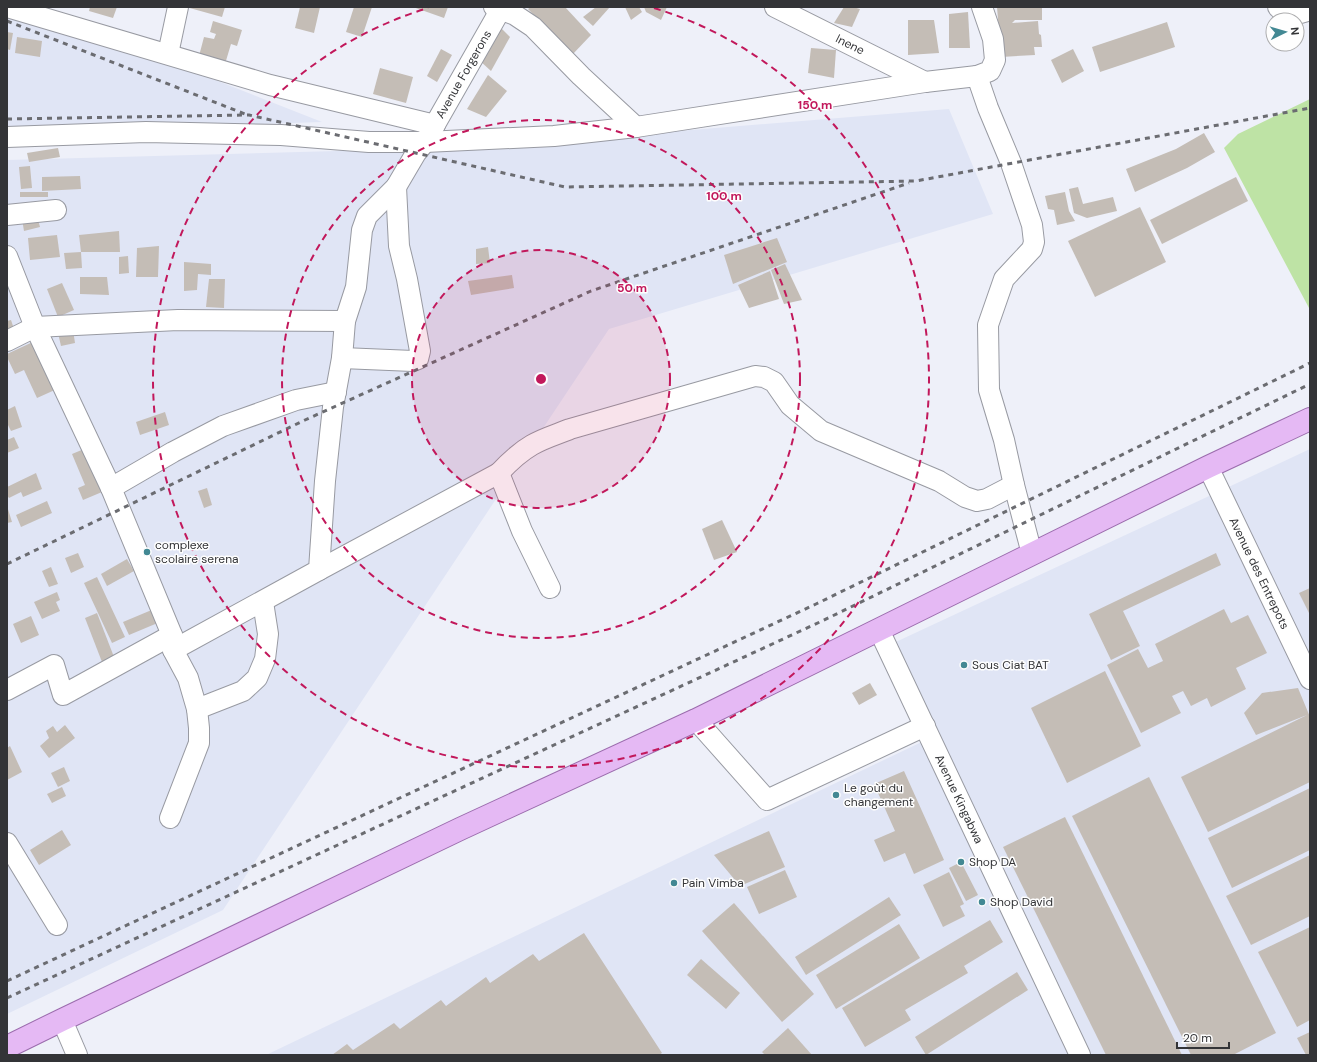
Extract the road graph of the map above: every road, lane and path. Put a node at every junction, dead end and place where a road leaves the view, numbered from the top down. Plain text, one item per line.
1 (7, 7) edge
2 (178, 7) edge
3 (776, 7) edge
4 (982, 7) edge
5 (1278, 7) edge
6 (499, 8) edge
7 (1310, 10) edge
8 (168, 54) junction
9 (977, 76) junction
10 (925, 82) junction
11 (435, 125) junction
12 (636, 127) junction
13 (7, 137) edge
14 (425, 142) junction
15 (396, 186) junction
16 (56, 210) dead end
17 (7, 215) edge
18 (7, 256) edge
19 (345, 321) junction
20 (35, 327) junction
21 (7, 341) edge
22 (342, 358) junction
23 (336, 392) junction
24 (1310, 419) edge
25 (1208, 467) junction
26 (499, 473) junction
27 (1014, 485) junction
28 (111, 488) junction
29 (1032, 554) junction
30 (319, 570) junction
31 (550, 588) dead end
32 (263, 602) junction
33 (879, 630) junction
34 (173, 642) junction
35 (1310, 678) edge
36 (7, 690) edge
37 (197, 709) junction
38 (696, 720) junction
39 (925, 726) junction
40 (170, 818) dead end
41 (7, 843) edge
42 (57, 925) dead end
43 (62, 1020) junction
44 (7, 1047) edge
45 (78, 1055) edge
46 (1080, 1055) edge

1 - 8 street
2 - 8 street
3 - 10 street, Inene
4 - 9 street
5 - 7 street
6 - 11 street, Avenue Forgerons
6 - 12 street
8 - 11 street
9 - 10 street
9 - 27 street
10 - 12 street
11 - 14 street, Avenue Forgerons
12 - 14 street
13 - 14 street
14 - 15 street, Avenue Forgerons
15 - 19 street, Avenue Forgerons
15 - 22 street
16 - 17 street
18 - 20 street
19 - 20 street
19 - 22 street, Avenue Forgerons
20 - 21 street
20 - 28 street
22 - 23 street, Avenue Forgerons
23 - 28 street
23 - 30 street, Avenue Forgerons
24 - 25 main road
25 - 29 main road
25 - 35 street, Avenue des Entrepots
26 - 27 street
26 - 30 street
26 - 31 street
27 - 29 street
28 - 34 street
29 - 33 main road
30 - 32 street
32 - 34 street
32 - 37 street
33 - 38 main road
33 - 39 street, Avenue Kingabwa
34 - 36 street
34 - 37 street
37 - 40 street
38 - 39 street
38 - 43 main road
39 - 46 street, Avenue Kingabwa
41 - 42 street
43 - 44 main road
43 - 45 street

